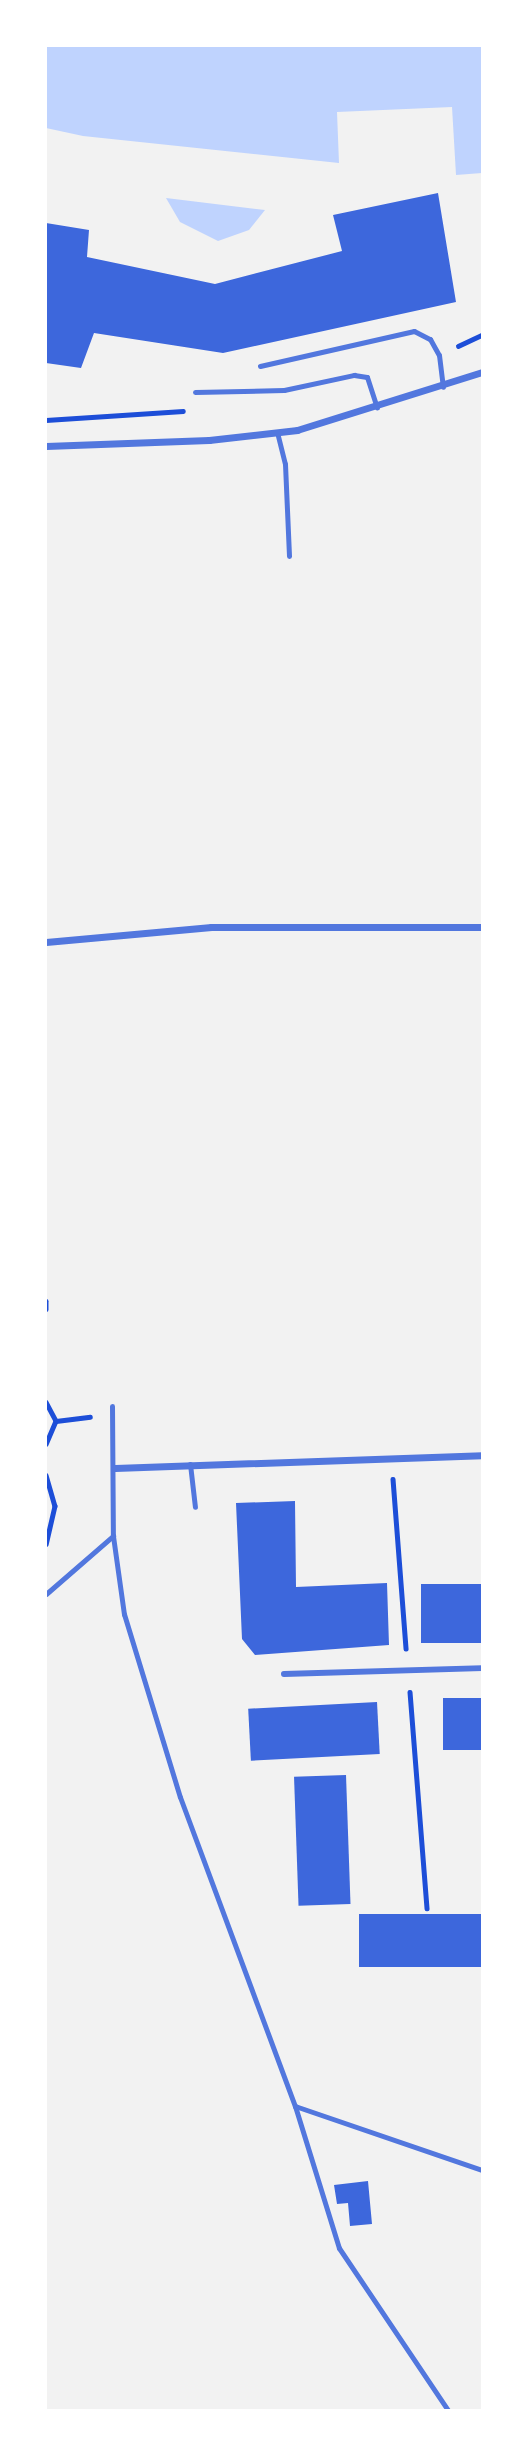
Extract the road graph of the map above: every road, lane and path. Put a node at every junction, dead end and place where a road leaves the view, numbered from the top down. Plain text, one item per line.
1 (260, 366) dead end
2 (482, 372) edge
3 (443, 387) junction
4 (195, 392) dead end
5 (377, 407) junction
6 (277, 432) junction
7 (46, 446) edge
8 (289, 556) dead end
9 (482, 927) edge
10 (46, 942) edge
11 (46, 1301) edge
12 (46, 1309) edge
13 (46, 1402) edge
14 (111, 1406) dead end
15 (112, 1415) junction
16 (56, 1421) junction
17 (46, 1444) edge
18 (482, 1455) edge
19 (190, 1464) junction
20 (115, 1468) junction
21 (46, 1475) edge
22 (195, 1507) dead end
23 (113, 1536) junction
24 (46, 1544) edge
25 (46, 1594) edge
26 (482, 1668) edge
27 (285, 1674) dead end
28 (295, 2106) junction
29 (482, 2170) edge
30 (448, 2410) edge

1 - 3 lane
2 - 3 street
3 - 5 street
4 - 5 lane
5 - 6 street
6 - 7 street
6 - 8 lane
9 - 10 street
11 - 12 path
13 - 16 path
14 - 15 lane
15 - 16 path
15 - 20 lane
16 - 17 path
18 - 19 street
19 - 20 street
19 - 22 lane
20 - 23 lane
21 - 24 path
23 - 25 lane
23 - 28 lane
26 - 27 street
28 - 29 lane
28 - 30 lane

